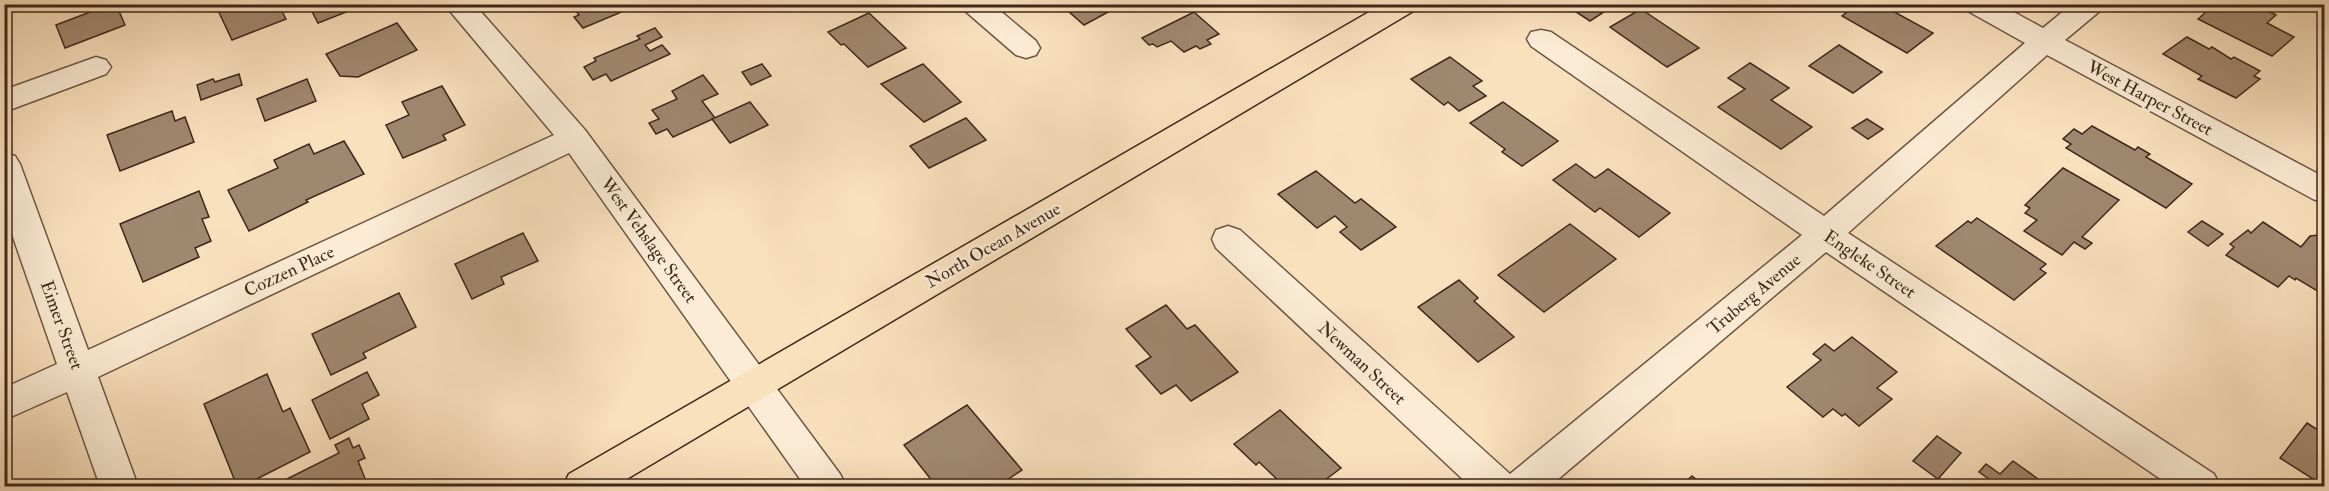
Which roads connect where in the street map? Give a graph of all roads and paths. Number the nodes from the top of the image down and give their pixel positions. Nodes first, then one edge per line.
1 (458, 4) edge
2 (974, 4) edge
3 (1405, 4) edge
4 (1976, 4) edge
5 (2091, 4) edge
6 (1541, 39) dead end
7 (2045, 41) junction
8 (1026, 48) dead end
9 (96, 67) dead end
10 (4, 102) edge
11 (574, 138) junction
12 (4, 164) edge
13 (2325, 191) edge
14 (1825, 234) junction
15 (1228, 239) dead end
16 (78, 370) junction
17 (754, 386) junction
18 (4, 405) edge
19 (119, 486) edge
20 (582, 486) edge
21 (827, 486) edge
22 (1496, 486) edge
23 (1523, 486) edge
24 (2201, 486) edge

1 - 11 street, West Vehslage Street
2 - 8 street
3 - 17 main road, North Ocean Avenue
4 - 7 street, West Harper Street
5 - 7 street, Truberg Avenue
6 - 14 street, Engleke Street
7 - 13 street, West Harper Street
7 - 14 street, Truberg Avenue
9 - 10 street
11 - 16 street, Cozzen Place
11 - 17 street, West Vehslage Street
12 - 16 street, Eimer Street
14 - 23 street, Truberg Avenue
14 - 24 street, Engleke Street
15 - 22 street, Newman Street
16 - 18 street, Cozzen Place
16 - 19 street, Eimer Street
17 - 20 main road, North Ocean Avenue
17 - 21 street, West Vehslage Street

